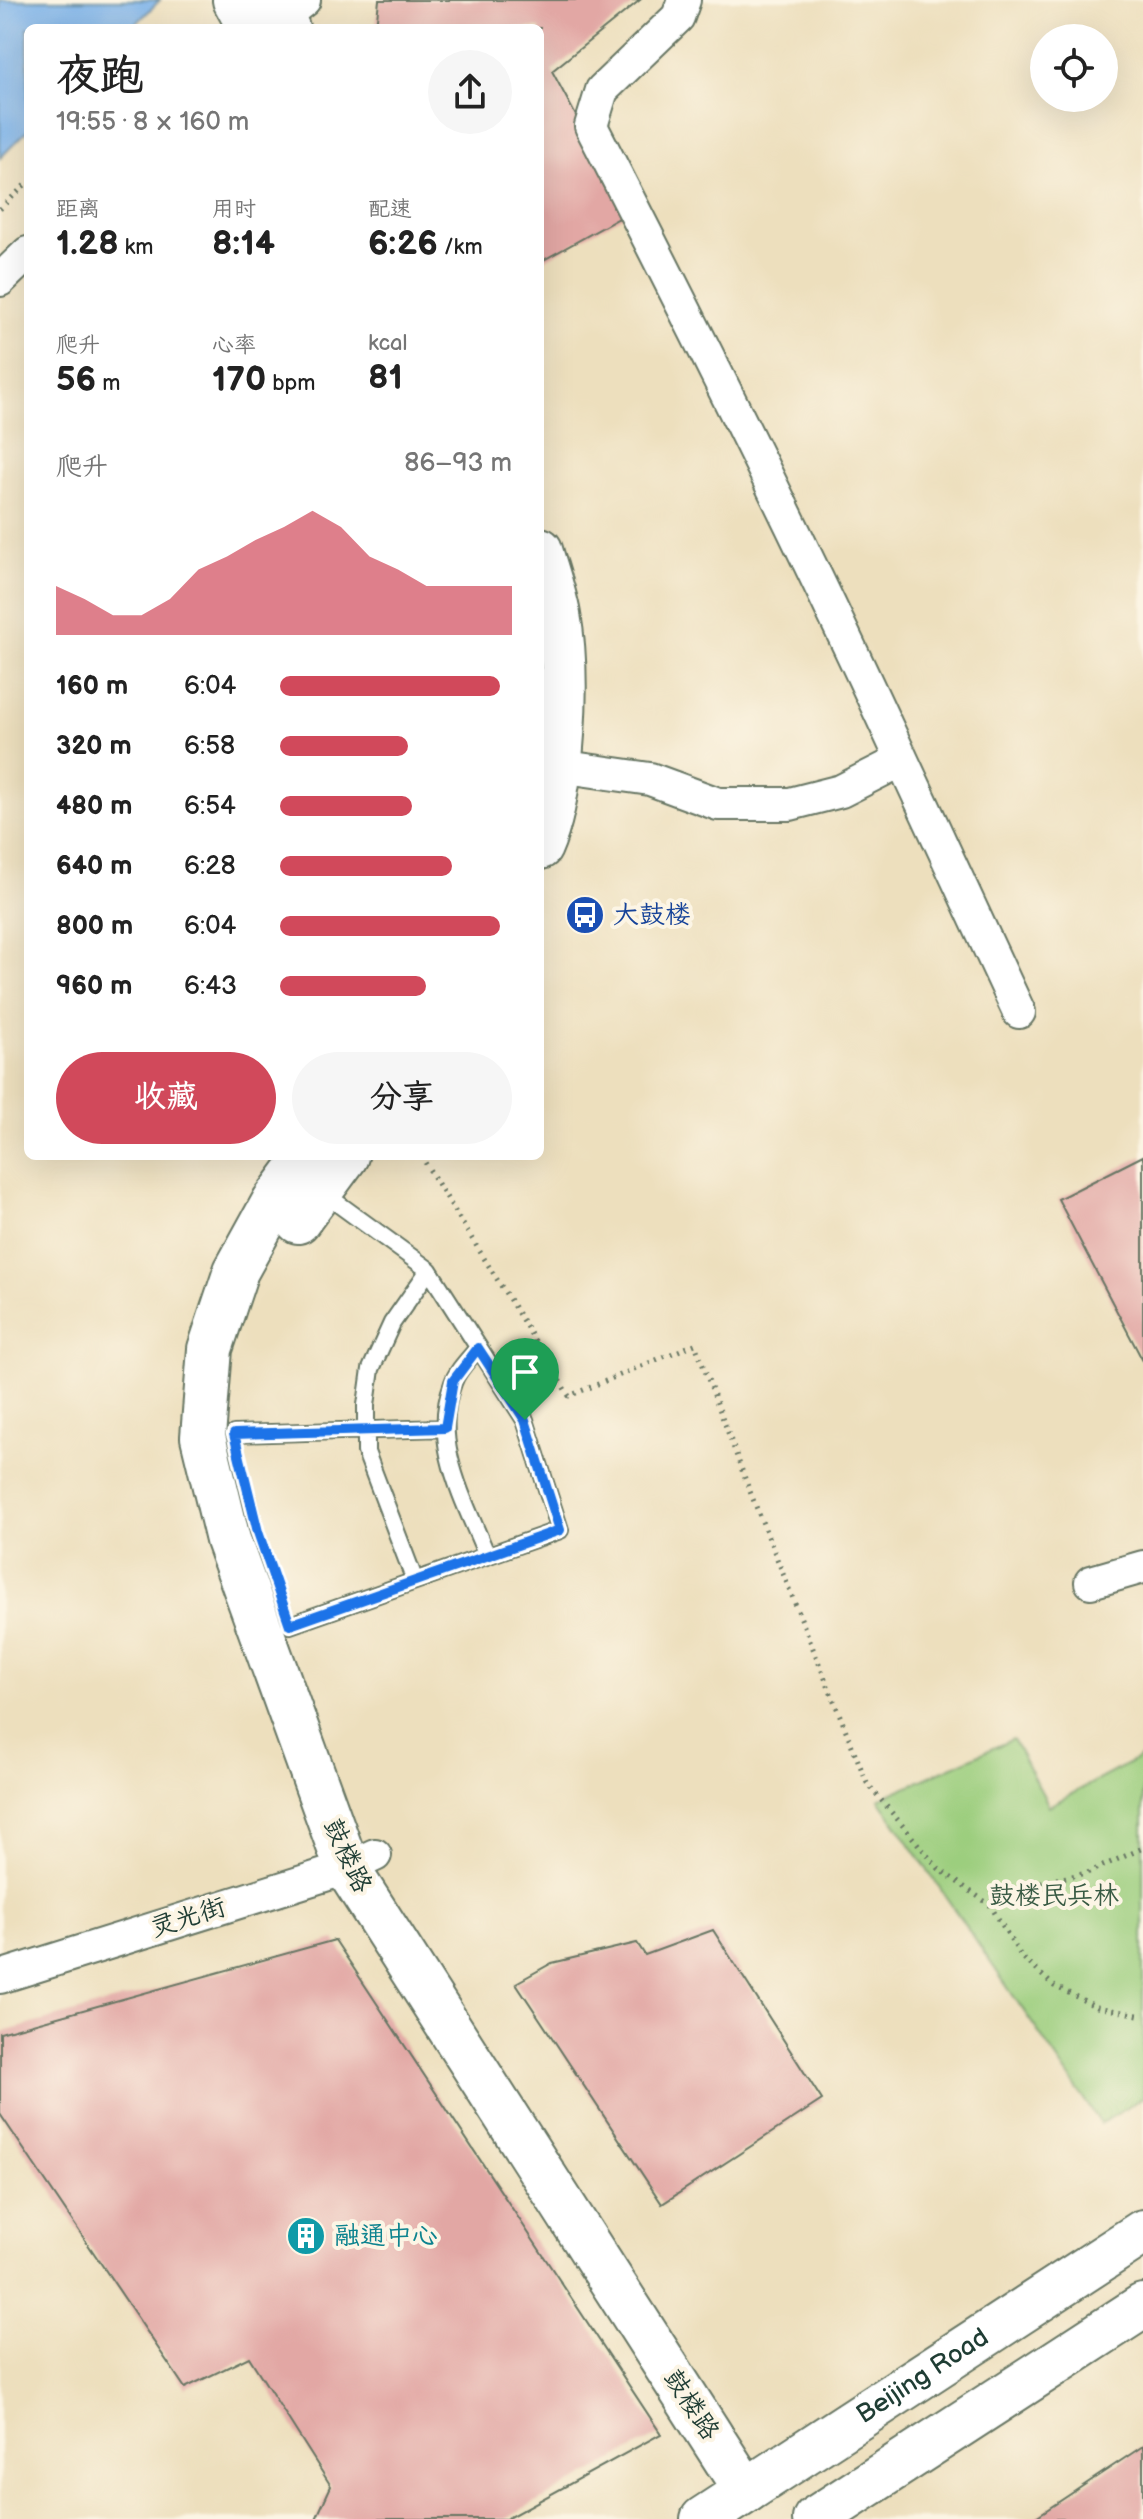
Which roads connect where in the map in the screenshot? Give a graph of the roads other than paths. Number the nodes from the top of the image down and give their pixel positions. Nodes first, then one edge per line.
1 (235, 0) edge
2 (684, 0) edge
3 (277, 17) edge
4 (24, 257) edge
5 (0, 280) edge
6 (544, 564) edge
7 (902, 760) junction
8 (559, 766) junction
9 (544, 830) edge
10 (1019, 1012) dead end
11 (339, 1160) edge
12 (314, 1174) edge
13 (429, 1270) junction
14 (478, 1348) junction
15 (445, 1428) junction
16 (366, 1431) junction
17 (234, 1434) junction
18 (487, 1556) junction
19 (1143, 1567) edge
20 (415, 1581) junction
21 (1091, 1582) dead end
22 (290, 1625) junction
23 (361, 1862) junction
24 (0, 1977) edge
25 (1143, 2232) edge
26 (1143, 2306) edge
27 (759, 2483) junction
28 (703, 2519) edge
29 (815, 2519) edge

1 - 3 main road
2 - 7 street
4 - 5 street
6 - 8 main road
7 - 8 street
7 - 10 street
8 - 9 main road
11 - 12 main road, 鼓楼路
12 - 13 lane
12 - 17 main road, 鼓楼路
12 - 23 main road, 鼓楼路
13 - 14 lane
13 - 16 lane
14 - 15 lane
14 - 18 lane
15 - 16 lane
15 - 18 lane
16 - 17 lane
16 - 20 lane
17 - 22 main road, 鼓楼路
18 - 20 lane
19 - 21 street
20 - 22 lane
22 - 23 main road, 鼓楼路
23 - 24 street, 灵光街
23 - 27 main road, 鼓楼路
25 - 27 main road, Beijing Road
26 - 29 main road
27 - 28 main road, Beijing Road

